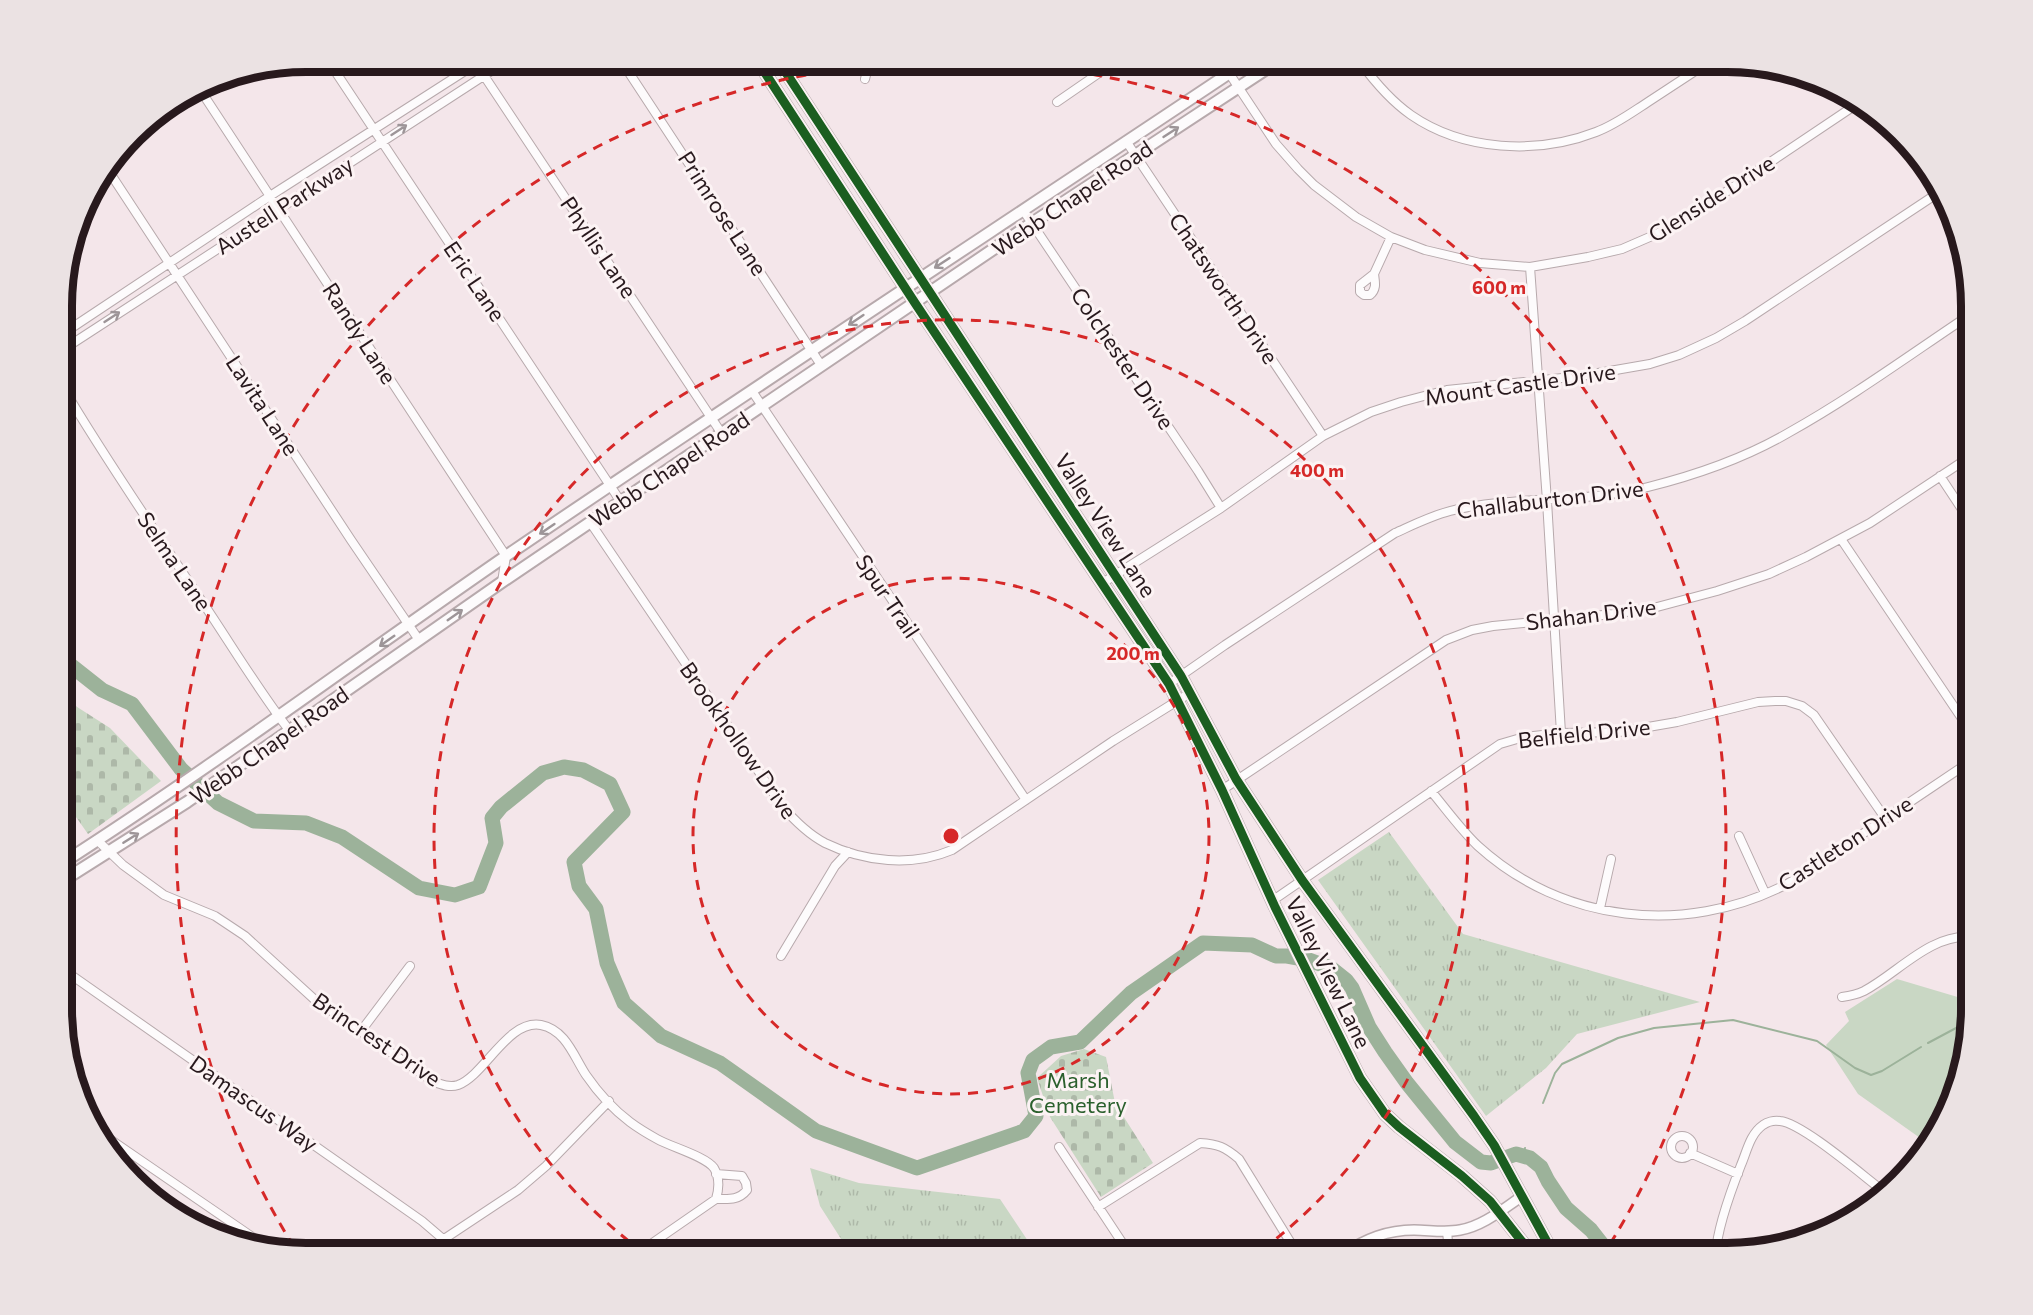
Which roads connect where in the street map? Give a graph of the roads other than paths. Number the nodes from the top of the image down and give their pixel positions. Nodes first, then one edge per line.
1 (336, 72) edge
2 (462, 72) edge
3 (482, 72) edge
4 (489, 72) edge
5 (629, 72) edge
6 (765, 72) edge
7 (786, 72) edge
8 (867, 72) edge
9 (1100, 72) edge
10 (1220, 72) edge
11 (1230, 72) edge
12 (1262, 72) edge
13 (1369, 72) edge
14 (1694, 72) edge
15 (484, 75) junction
16 (865, 79) dead end
17 (1240, 87) junction
18 (204, 96) edge
19 (1057, 102) dead end
20 (1852, 108) edge
21 (374, 130) junction
22 (381, 141) junction
23 (1126, 141) junction
24 (840, 155) junction
25 (1136, 155) junction
26 (826, 165) junction
27 (112, 175) edge
28 (270, 196) junction
29 (1933, 196) edge
30 (279, 208) junction
31 (1023, 210) junction
32 (1032, 223) junction
33 (1391, 237) junction
34 (170, 262) junction
35 (1530, 267) junction
36 (1374, 274) dead end
37 (177, 275) junction
38 (920, 278) junction
39 (905, 288) junction
40 (930, 293) junction
41 (915, 303) junction
42 (1961, 321) edge
43 (72, 325) edge
44 (72, 337) edge
45 (75, 341) junction
46 (72, 343) edge
47 (812, 349) junction
48 (821, 365) junction
49 (1539, 381) junction
50 (752, 391) junction
51 (72, 403) edge
52 (762, 406) junction
53 (712, 416) junction
54 (722, 434) junction
55 (1323, 436) junction
56 (1961, 462) edge
57 (1940, 476) junction
58 (611, 486) junction
59 (1547, 501) junction
60 (621, 502) junction
61 (1221, 508) junction
62 (1961, 508) edge
63 (590, 522) junction
64 (1841, 539) junction
65 (506, 556) junction
66 (1116, 574) junction
67 (502, 582) junction
68 (1101, 584) junction
69 (1554, 619) junction
70 (408, 626) junction
71 (419, 640) junction
72 (1182, 676) junction
73 (1169, 684) junction
74 (1190, 693) junction
75 (1177, 702) junction
76 (279, 717) junction
77 (1961, 717) edge
78 (289, 730) junction
79 (1561, 733) junction
80 (1961, 768) edge
81 (1236, 779) junction
82 (1222, 790) junction
83 (1431, 791) junction
84 (1026, 800) junction
85 (1885, 818) junction
86 (1739, 836) dead end
87 (97, 840) junction
88 (109, 852) junction
89 (848, 852) junction
90 (72, 857) edge
91 (1611, 859) dead end
92 (72, 875) edge
93 (1302, 880) junction
94 (1765, 893) junction
95 (1272, 901) junction
96 (1600, 908) junction
97 (1961, 939) edge
98 (782, 956) dead end
99 (410, 966) dead end
100 (72, 976) edge
101 (1842, 998) dead end
102 (361, 1031) junction
103 (609, 1101) junction
104 (112, 1141) edge
105 (1059, 1147) dead end
106 (1690, 1153) dead end
107 (716, 1174) junction
108 (1737, 1174) junction
109 (1878, 1187) edge
110 (1521, 1197) junction
111 (716, 1199) junction
112 (1098, 1207) junction
113 (1499, 1212) junction
114 (1447, 1231) junction
115 (251, 1236) edge
116 (443, 1239) junction
117 (437, 1243) edge
118 (652, 1243) edge
119 (1122, 1243) edge
120 (1291, 1243) edge
121 (1362, 1243) edge
122 (1448, 1243) edge
123 (1523, 1243) edge
124 (1547, 1243) edge
125 (1718, 1243) edge

1 - 21 street, Eric Lane
2 - 21 street, Austell Parkway
3 - 15 street, Phyllis Lane
4 - 15 street, Austell Parkway
5 - 47 street, Primrose Lane
6 - 26 main road, Valley View Lane
7 - 24 main road, Valley View Lane
8 - 16 street
9 - 19 street
10 - 23 main road, Webb Chapel Road
11 - 17 street, Glenside Drive
12 - 17 main road, Webb Chapel Road
13 - 14 street
22 -> 15 street, Austell Parkway
15 - 53 street, Phyllis Lane
25 -> 17 main road, Webb Chapel Road
17 - 33 street, Glenside Drive
18 - 28 street, Randy Lane
20 - 35 street, Glenside Drive
21 - 22 street, Eric Lane
21 - 28 street, Austell Parkway
22 - 30 street, Austell Parkway
22 - 58 street, Eric Lane
23 - 25 street, Chatsworth Drive
23 - 31 main road, Webb Chapel Road
24 - 26 main road
24 - 38 main road, Valley View Lane
25 - 32 main road, Webb Chapel Road
25 - 55 street, Chatsworth Drive
26 - 39 main road, Valley View Lane
27 - 34 street, Lavita Lane
28 - 30 street, Randy Lane
28 - 34 street, Austell Parkway
29 - 49 street, Mount Castle Drive
30 - 37 street, Austell Parkway
30 - 65 street, Randy Lane
31 - 32 street, Colchester Drive
31 -> 38 main road, Webb Chapel Road
32 - 40 main road, Webb Chapel Road
32 - 61 street, Colchester Drive
33 - 35 street, Glenside Drive
33 - 36 street
34 - 37 street, Lavita Lane
34 - 43 street, Austell Parkway
35 - 49 street
45 -> 37 street, Austell Parkway
37 - 70 street, Lavita Lane
38 - 39 main road, Webb Chapel Road
38 - 40 main road, Valley View Lane
39 - 41 main road, Valley View Lane
39 -> 47 main road, Webb Chapel Road
40 - 41 main road, Webb Chapel Road
40 - 66 main road, Valley View Lane
41 - 48 main road, Webb Chapel Road
41 - 68 main road, Valley View Lane
42 - 59 street, Challaburton Drive
44 - 45 street
45 - 46 street, Austell Parkway
47 - 48 street, Primrose Lane
47 - 50 main road, Webb Chapel Road
48 - 52 main road, Webb Chapel Road
49 - 55 street, Mount Castle Drive
49 - 59 street
50 - 52 street, Spur Trail
50 - 53 main road, Webb Chapel Road
51 - 76 street, Selma Lane
52 - 54 main road, Webb Chapel Road
52 - 84 street, Spur Trail
53 - 54 street, Phyllis Lane
53 - 58 main road, Webb Chapel Road
54 - 60 main road, Webb Chapel Road
55 - 61 street, Mount Castle Drive
56 - 57 street, Shahan Drive
57 - 62 street
57 - 64 street, Shahan Drive
58 - 60 street, Eric Lane
58 -> 65 main road, Webb Chapel Road
59 - 69 street
59 - 72 street, Challaburton Drive
60 - 63 main road, Webb Chapel Road
61 - 66 street, Mount Castle Drive
63 - 67 main road, Webb Chapel Road
63 - 89 street, Brookhollow Drive
64 - 69 street, Shahan Drive
64 - 77 street
65 - 67 street
65 - 70 main road, Webb Chapel Road
66 - 68 street, Mount Castle Drive
66 - 72 main road, Valley View Lane
71 -> 67 main road, Webb Chapel Road
68 - 73 main road, Valley View Lane
69 - 79 street
69 - 81 street, Shahan Drive
70 - 71 street, Lavita Lane
70 -> 76 main road, Webb Chapel Road
71 - 78 main road, Webb Chapel Road
72 - 73 street, Challaburton Drive
72 - 74 main road, Valley View Lane
73 - 75 main road, Valley View Lane
74 - 75 street, Brookhollow Drive
74 - 81 main road, Valley View Lane
75 - 82 main road, Valley View Lane
75 - 84 street, Brookhollow Drive
76 - 78 street, Selma Lane
76 - 87 main road, Webb Chapel Road
88 -> 78 main road, Webb Chapel Road
79 - 83 street, Belfield Drive
79 - 85 street, Belfield Drive
80 - 85 street, Castleton Drive
81 - 82 street, Shahan Drive
81 - 93 main road, Valley View Lane
82 - 95 main road, Valley View Lane
83 - 93 street, Belfield Drive
83 - 96 street, Castleton Drive
84 - 89 street, Brookhollow Drive
85 - 94 street, Castleton Drive
86 - 94 street
87 - 88 street, Brincrest Drive
87 - 90 main road, Webb Chapel Road
88 - 92 main road, Webb Chapel Road
88 - 102 street, Brincrest Drive
89 - 98 street
91 - 96 street
93 - 95 street, Belfield Drive
93 - 110 main road, Valley View Lane
94 - 96 street, Castleton Drive
95 - 113 main road, Valley View Lane
97 - 101 street
99 - 102 street
100 - 116 street, Damascus Way
102 - 103 street, Brincrest Drive
103 - 107 street, Brincrest Drive
103 - 116 street
104 - 115 street
105 - 112 street
106 - 108 street
107 - 111 street
107 - 111 street
108 - 109 street
108 - 125 street
110 - 113 street
110 - 124 main road, Valley View Lane
111 - 118 street
112 - 119 street
112 - 120 street
113 - 114 street
113 - 123 main road, Valley View Lane
114 - 121 street
114 - 122 street
116 - 117 street

